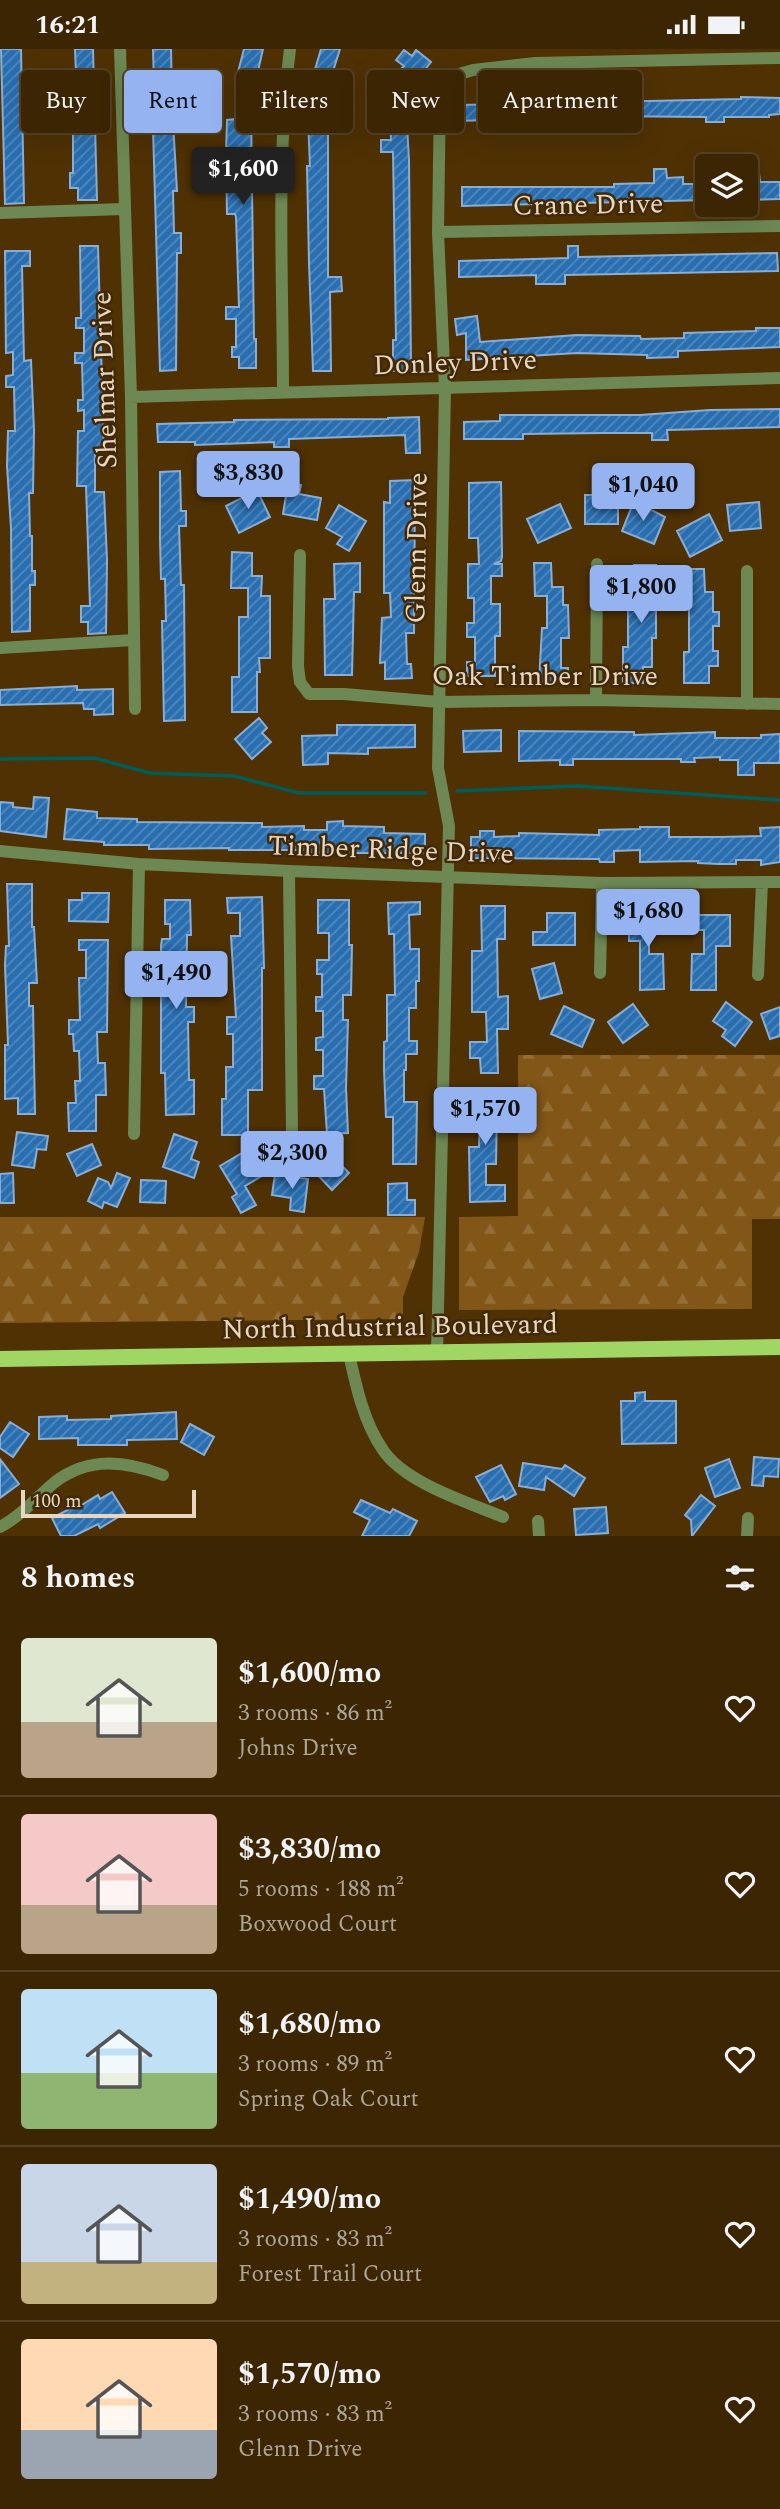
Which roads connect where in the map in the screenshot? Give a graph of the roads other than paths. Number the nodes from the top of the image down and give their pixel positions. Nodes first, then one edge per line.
1 (120, 49) edge
2 (290, 49) edge
3 (534, 49) edge
4 (780, 58) edge
5 (535, 63) junction
6 (124, 209) junction
7 (0, 213) edge
8 (780, 226) edge
9 (438, 232) junction
10 (780, 378) edge
11 (445, 388) junction
12 (283, 392) junction
13 (131, 397) junction
14 (300, 555) dead end
15 (597, 564) dead end
16 (747, 571) dead end
17 (134, 640) junction
18 (0, 648) edge
19 (596, 700) junction
20 (439, 702) junction
21 (747, 704) junction
22 (780, 704) edge
23 (135, 709) dead end
24 (0, 851) edge
25 (139, 864) junction
26 (289, 871) junction
27 (447, 876) junction
28 (762, 882) junction
29 (780, 882) edge
30 (603, 883) junction
31 (600, 973) dead end
32 (758, 975) dead end
33 (292, 1131) dead end
34 (134, 1134) dead end
35 (780, 1347) edge
36 (437, 1353) junction
37 (349, 1354) junction
38 (0, 1359) edge
39 (163, 1475) dead end
40 (503, 1517) dead end
41 (748, 1518) dead end
42 (538, 1521) dead end
43 (0, 1527) edge
44 (540, 1536) edge
45 (747, 1536) edge

1 - 6 street, Shelmar Drive
2 - 12 street
3 - 5 street
4 - 5 street, Glenn Drive
5 - 9 street, Glenn Drive
6 - 7 street
6 - 13 street, Shelmar Drive
8 - 9 street, Crane Drive
9 - 11 street, Glenn Drive
10 - 11 street, Donley Drive
11 - 12 street, Donley Drive
11 - 20 street, Glenn Drive
12 - 13 street, Donley Drive
13 - 17 street, Shelmar Drive
14 - 20 street, Oak Timber Drive
15 - 19 street
16 - 21 street
17 - 18 street
17 - 23 street, Shelmar Drive
19 - 20 street, Oak Timber Drive
19 - 21 street, Oak Timber Drive
20 - 27 street, Glenn Drive
21 - 22 street, Oak Timber Drive
24 - 25 street, Timber Ridge Drive
25 - 26 street, Timber Ridge Drive
25 - 34 street
26 - 27 street, Timber Ridge Drive
26 - 33 street
27 - 30 street, Timber Ridge Drive
27 - 36 street, Glenn Drive
28 - 29 street, Timber Ridge Drive
28 - 30 street, Timber Ridge Drive
28 - 32 street
30 - 31 street
35 - 36 main road, North Industrial Boulevard
36 - 37 main road, North Industrial Boulevard
37 - 38 main road, North Industrial Boulevard
37 - 40 street
39 - 43 street
41 - 45 street
42 - 44 street

